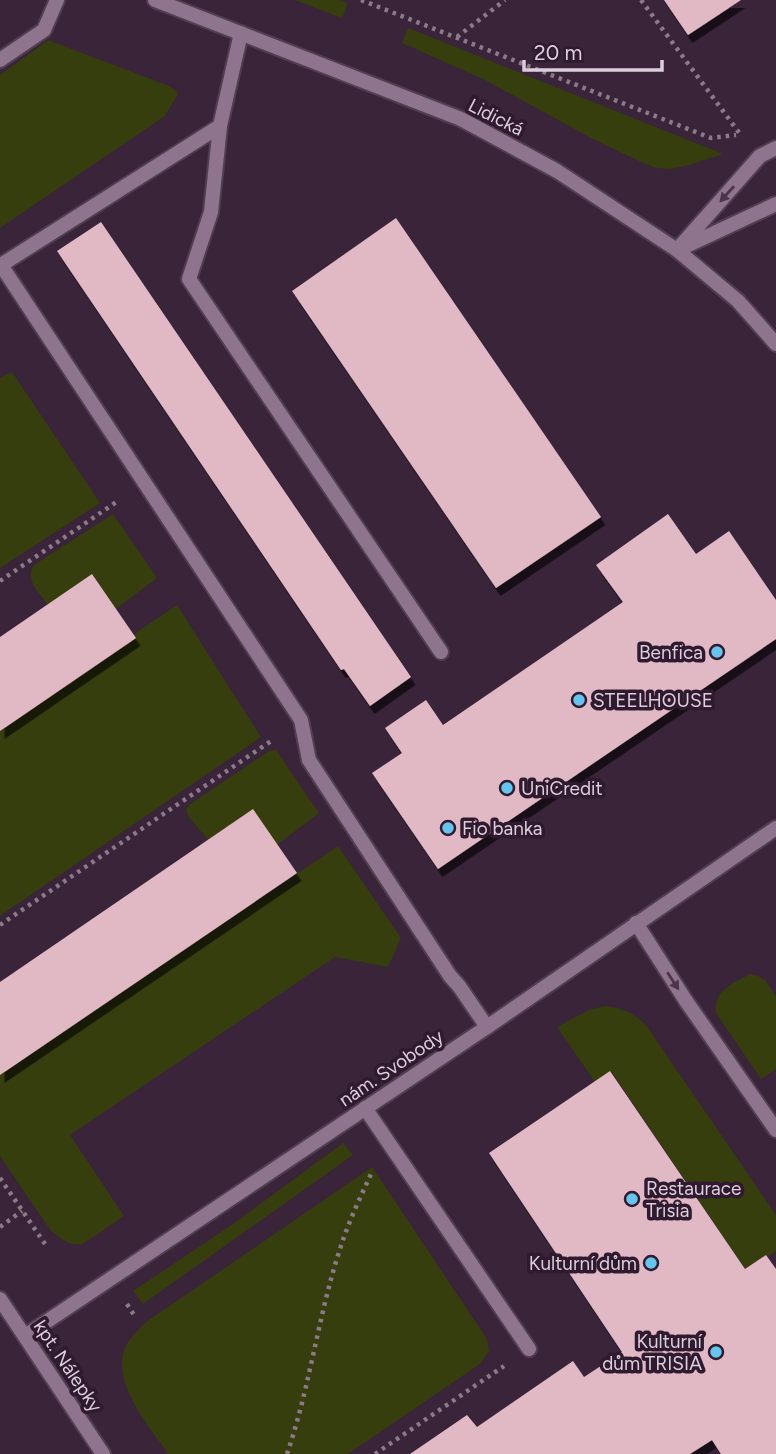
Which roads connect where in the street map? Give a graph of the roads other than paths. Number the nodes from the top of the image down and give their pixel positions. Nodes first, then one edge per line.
1 (57, 0) edge
2 (155, 0) edge
3 (241, 33) junction
4 (0, 60) edge
5 (220, 126) junction
6 (776, 148) edge
7 (776, 204) edge
8 (677, 250) junction
9 (776, 344) edge
10 (440, 652) dead end
11 (776, 828) edge
12 (636, 923) junction
13 (487, 1027) junction
14 (365, 1108) junction
15 (776, 1130) edge
16 (0, 1299) edge
17 (25, 1336) junction
18 (529, 1349) road end
19 (103, 1454) edge

1 - 4 street
2 - 3 street, Lidická
3 - 5 street
3 - 8 street, Lidická
5 - 10 street
5 - 13 street
6 -> 8 street
7 - 8 street
8 - 9 street, Lidická
11 - 12 street, nám. Svobody
12 - 13 street, nám. Svobody
12 -> 15 street
13 - 14 street, nám. Svobody
14 - 17 street, nám. Svobody
14 - 18 street
16 - 17 street, kpt. Nálepky
17 - 19 street, kpt. Nálepky

